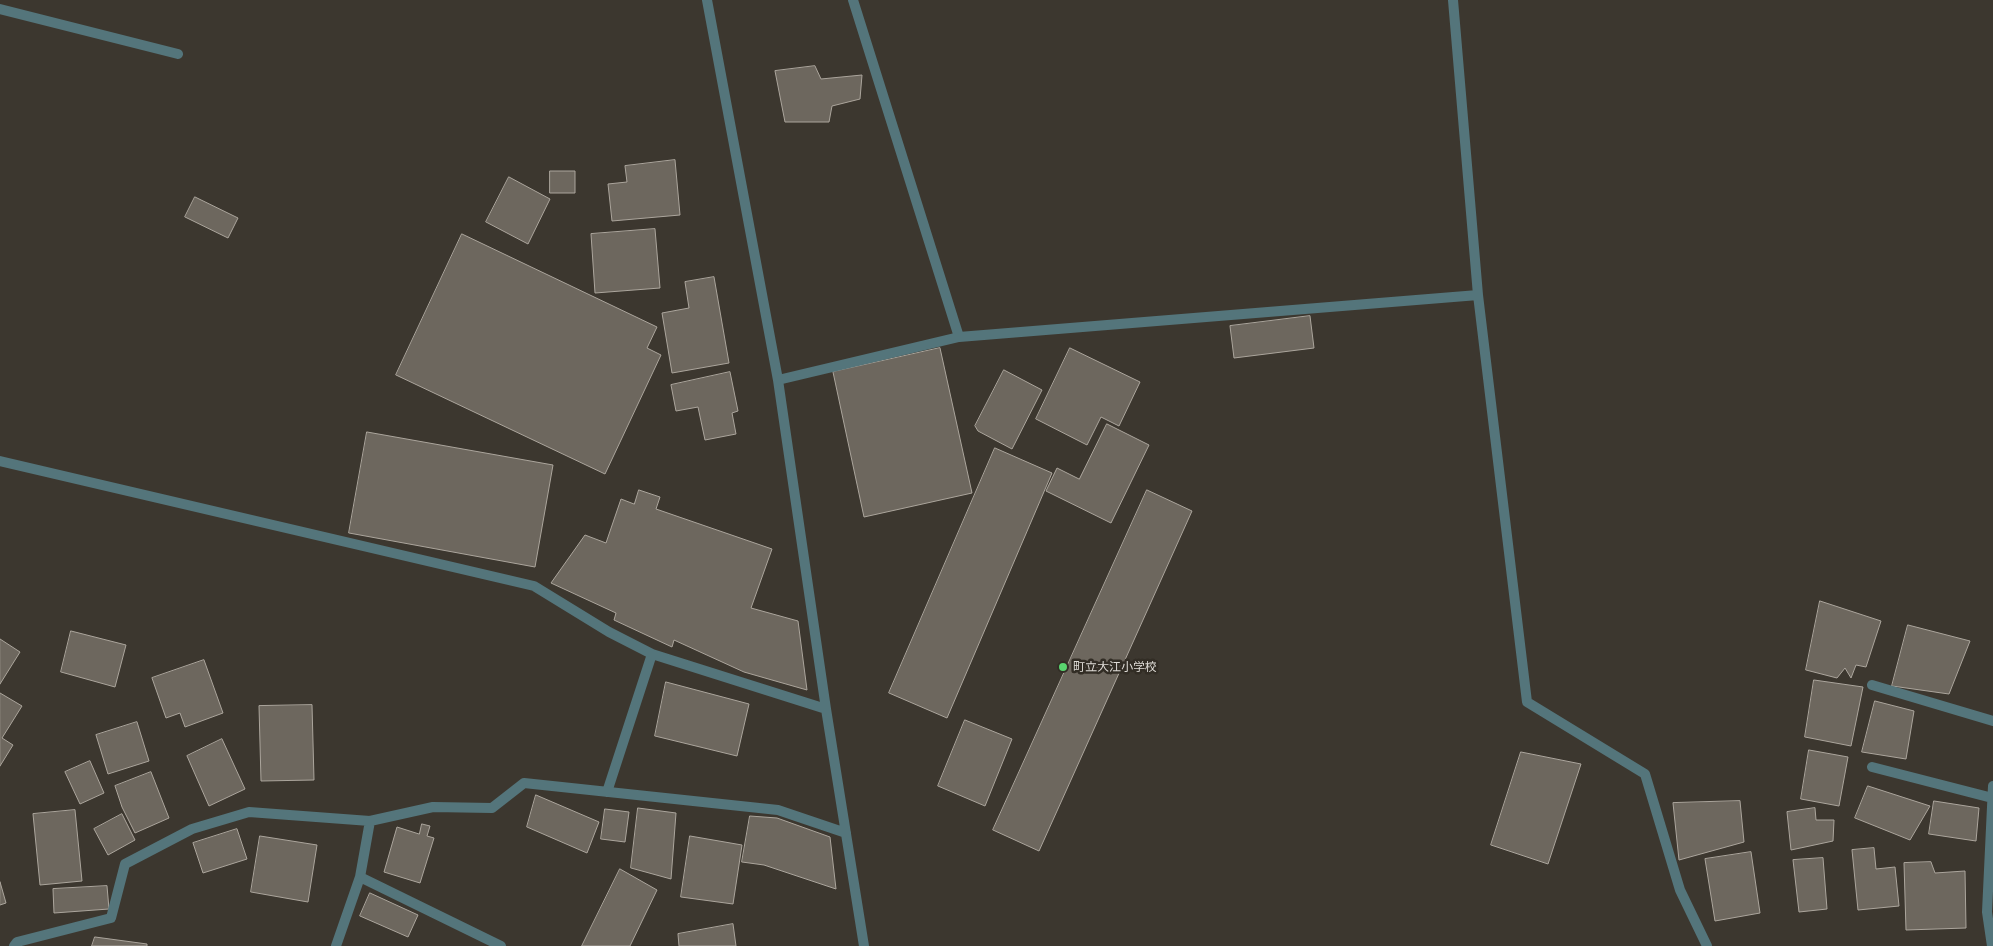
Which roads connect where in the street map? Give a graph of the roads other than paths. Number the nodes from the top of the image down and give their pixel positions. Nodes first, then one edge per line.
1 (707, 0) edge
2 (854, 0) edge
3 (1453, 0) edge
4 (0, 9) edge
5 (178, 54) dead end
6 (1478, 295) junction
7 (958, 337) junction
8 (778, 380) junction
9 (0, 461) edge
10 (652, 654) junction
11 (1872, 685) dead end
12 (826, 709) junction
13 (1993, 721) edge
14 (1872, 766) dead end
15 (1993, 786) edge
16 (607, 792) junction
17 (1992, 798) edge
18 (370, 821) junction
19 (846, 833) junction
20 (360, 877) junction
21 (14, 946) edge
22 (336, 946) edge
23 (501, 946) edge
24 (864, 946) edge
25 (1707, 946) edge
26 (1992, 946) edge

1 - 8 street
2 - 7 street
3 - 6 street
4 - 5 street
6 - 7 street
6 - 25 street
7 - 8 street
8 - 12 street
9 - 10 street
10 - 12 street
10 - 16 street
11 - 13 street
12 - 19 street
14 - 17 street
15 - 17 street
16 - 18 street
16 - 19 street
17 - 26 street
18 - 20 street
18 - 21 street
19 - 24 street
20 - 22 street
20 - 23 street

